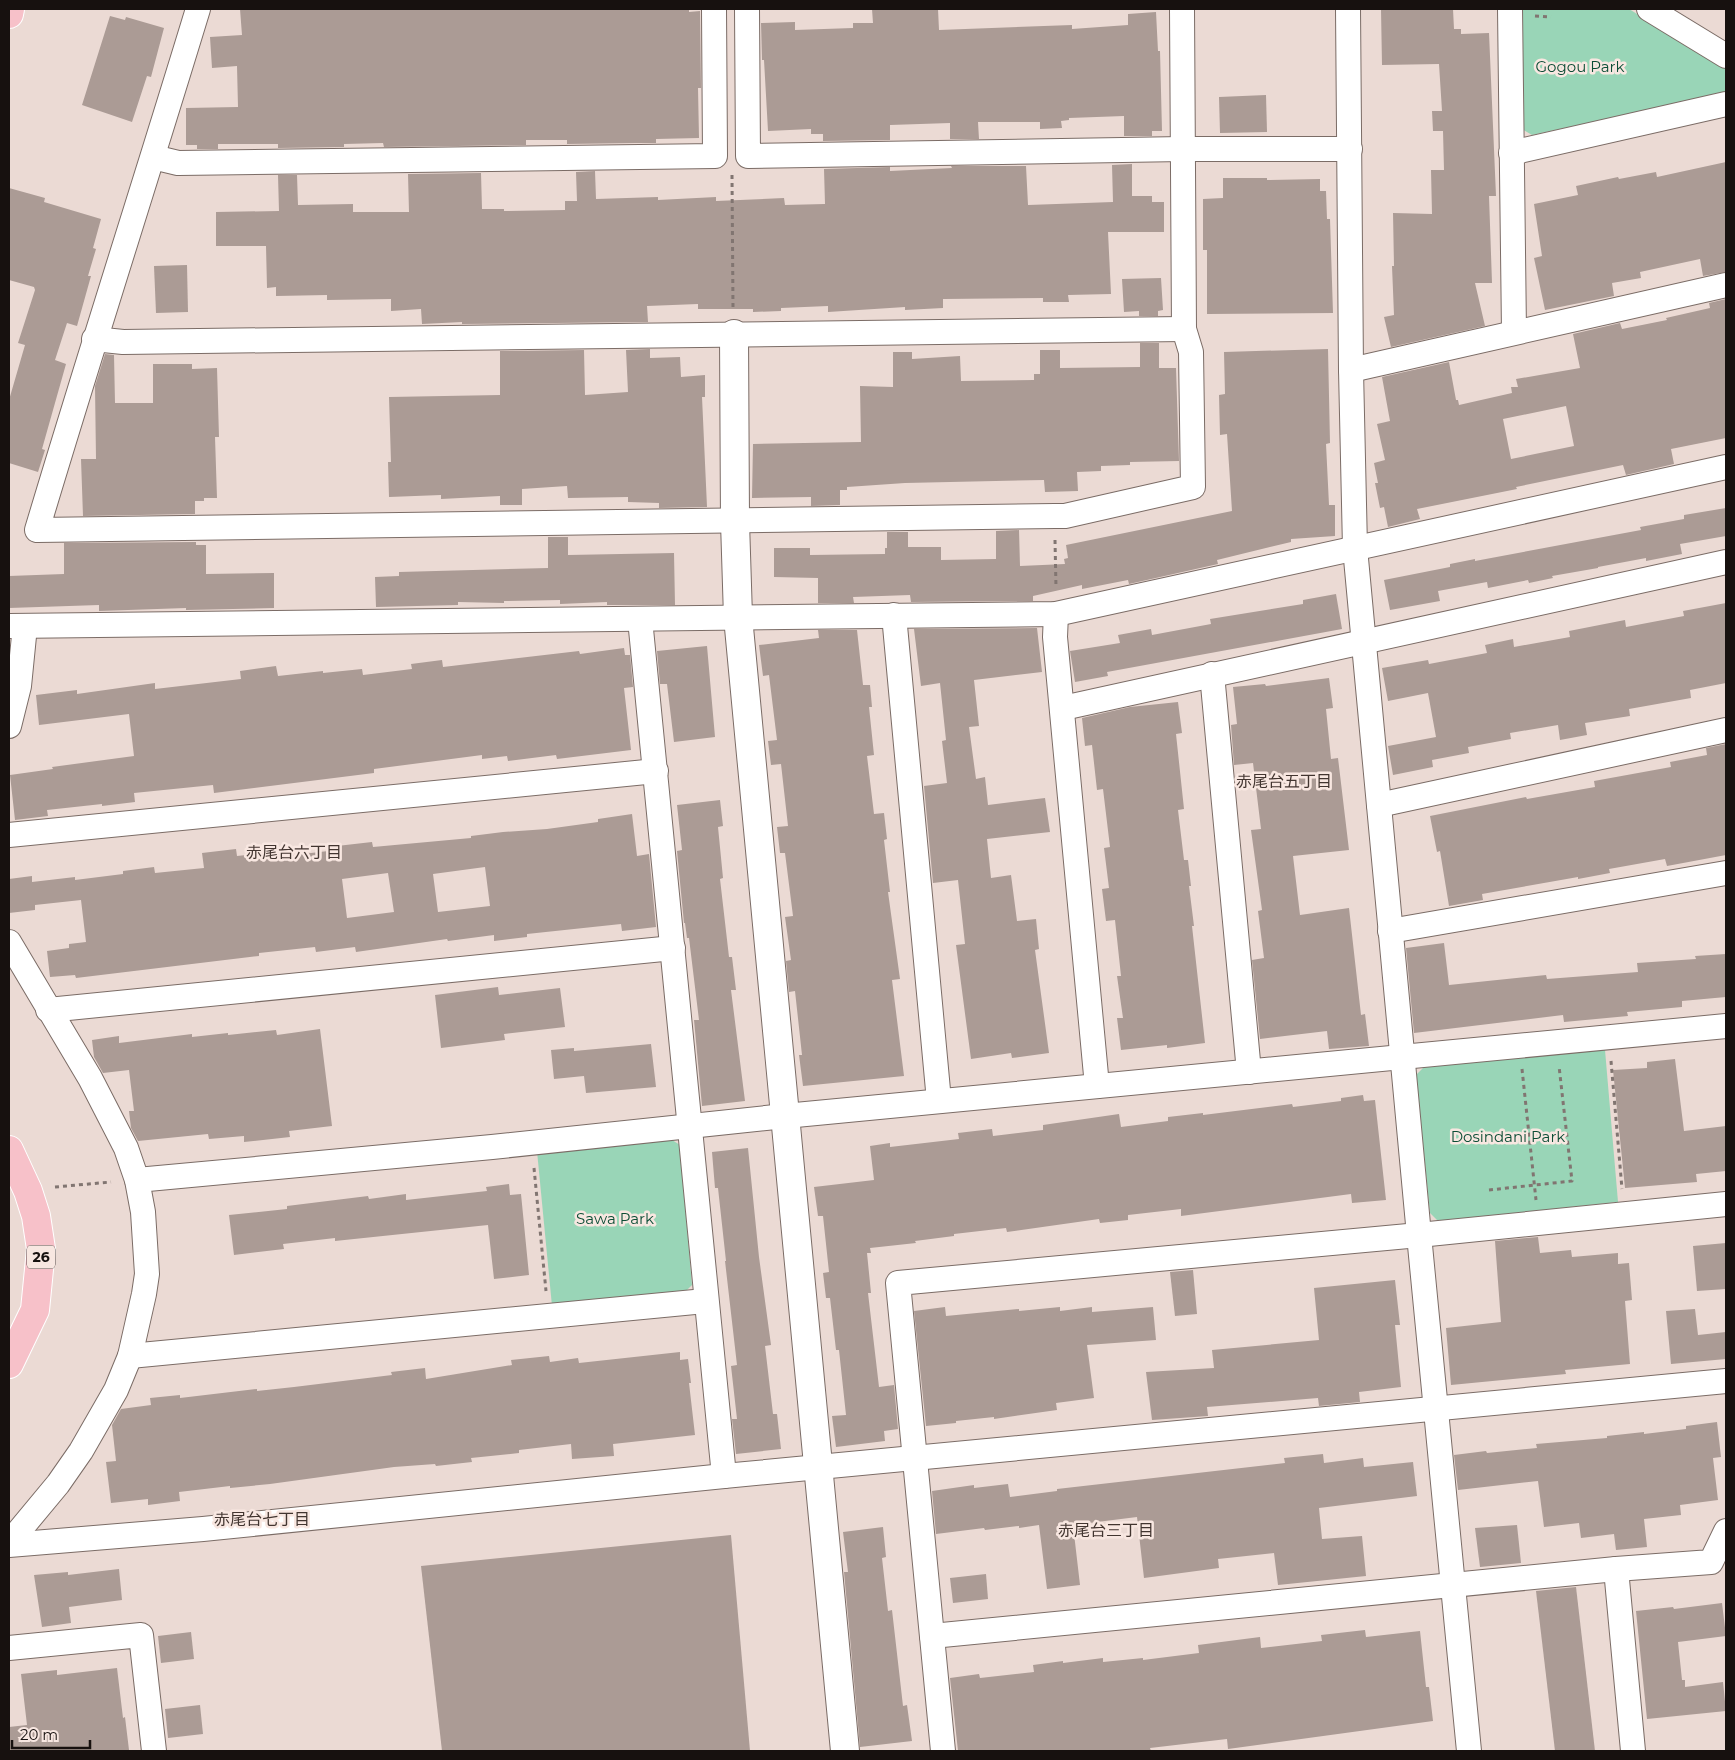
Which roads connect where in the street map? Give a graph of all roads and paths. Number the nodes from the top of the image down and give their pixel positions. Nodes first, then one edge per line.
1 (10, 9) edge
2 (198, 9) edge
3 (714, 9) edge
4 (747, 9) edge
5 (1182, 9) edge
6 (1348, 9) edge
7 (1510, 9) edge
8 (1649, 9) edge
9 (9, 14) edge
10 (1726, 56) edge
11 (1726, 104) edge
12 (1183, 149) junction
13 (1350, 149) junction
14 (1511, 153) junction
15 (153, 157) junction
16 (732, 174) dead end
17 (1726, 285) edge
18 (1184, 329) junction
19 (1514, 332) junction
20 (734, 334) junction
21 (94, 339) junction
22 (1351, 370) junction
23 (1726, 466) edge
24 (1055, 516) junction
25 (735, 522) junction
26 (1355, 548) junction
27 (1726, 562) edge
28 (1056, 614) junction
29 (894, 615) junction
30 (738, 616) junction
31 (640, 619) junction
32 (17, 626) edge
33 (1363, 641) junction
34 (1212, 674) junction
35 (1063, 708) junction
36 (9, 726) edge
37 (1726, 730) edge
38 (656, 772) junction
39 (1379, 805) junction
40 (9, 835) edge
41 (1726, 872) edge
42 (1390, 931) junction
43 (9, 942) edge
44 (673, 948) junction
45 (48, 1010) junction
46 (1726, 1026) edge
47 (1609, 1037) junction
48 (1403, 1056) junction
49 (1521, 1058) junction
50 (1550, 1066) dead end
51 (1531, 1068) dead end
52 (1249, 1072) junction
53 (1097, 1086) junction
54 (939, 1101) junction
55 (786, 1116) junction
56 (690, 1126) junction
57 (532, 1143) junction
58 (9, 1150) edge
59 (137, 1180) junction
60 (1535, 1185) junction
61 (47, 1188) dead end
62 (1489, 1190) dead end
63 (1726, 1204) edge
64 (1624, 1214) junction
65 (1539, 1223) junction
66 (1419, 1235) junction
67 (706, 1301) junction
68 (548, 1317) junction
69 (130, 1356) junction
70 (9, 1364) edge
71 (1726, 1381) edge
72 (1436, 1409) junction
73 (916, 1458) junction
74 (818, 1468) junction
75 (724, 1476) junction
76 (1726, 1531) edge
77 (9, 1544) edge
78 (1616, 1569) junction
79 (1452, 1586) junction
80 (932, 1636) junction
81 (9, 1648) edge
82 (154, 1751) edge
83 (845, 1751) edge
84 (943, 1751) edge
85 (1469, 1751) edge
86 (1633, 1751) edge

1 - 9 main road
2 - 15 street
3 - 15 street
4 - 12 street
5 - 12 street
6 - 13 street
7 - 14 street
8 - 10 street
11 - 14 street
12 - 13 street
12 - 18 street
13 - 22 street
14 - 19 street
15 - 21 street
16 - 20 path
17 - 19 street
18 - 20 street
18 - 24 street
19 - 22 street
20 - 21 street
20 - 25 street
21 - 25 street
22 - 26 street
23 - 26 street
24 - 25 street
24 - 28 path
25 - 30 street
26 - 28 street
26 - 33 street
27 - 33 street
28 - 29 street
28 - 35 street
29 - 30 street
29 - 54 street
30 - 31 street
30 - 55 street
31 - 32 street
31 - 38 street
32 - 36 street
33 - 34 street
33 - 39 street
34 - 35 street
34 - 52 street
35 - 53 street
37 - 39 street
38 - 40 street
38 - 44 street
39 - 42 street
41 - 42 street
42 - 48 street
43 - 45 street
44 - 45 street
44 - 56 street
45 - 59 street
46 - 47 street
47 - 49 street
47 - 64 path
48 - 49 street
48 - 52 street
48 - 66 street
49 - 51 path
49 - 60 path
50 - 60 path
52 - 53 street
53 - 54 street
54 - 55 street
55 - 56 street
55 - 74 street
56 - 57 street
56 - 67 street
57 - 59 street
57 - 68 path
58 - 70 main road, 26
59 - 61 path
59 - 69 street
60 - 62 path
60 - 65 path
63 - 64 street
64 - 65 street
65 - 66 street
66 - 72 street
66 - 73 street
67 - 68 street
67 - 75 street
68 - 69 street
69 - 77 street
71 - 72 street
72 - 73 street
72 - 79 street
73 - 74 street
73 - 80 street
74 - 75 street
74 - 83 street
75 - 77 street
76 - 78 street
78 - 79 street
78 - 86 street
79 - 80 street
79 - 85 street
80 - 84 street
81 - 82 street

